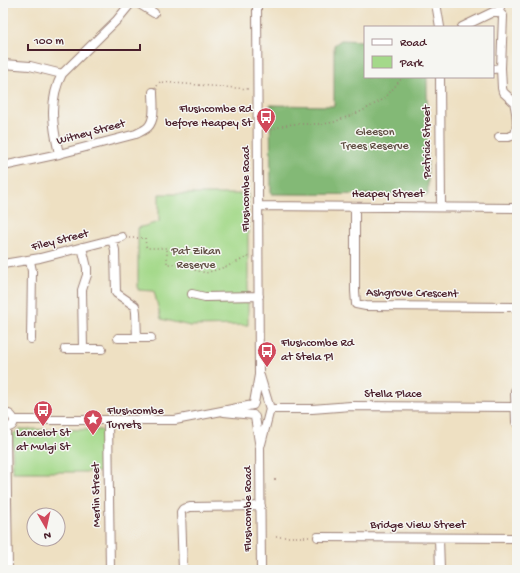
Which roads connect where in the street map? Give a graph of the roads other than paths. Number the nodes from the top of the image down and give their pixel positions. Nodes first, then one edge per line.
1 (131, 3) edge
2 (138, 3) edge
3 (258, 3) edge
4 (436, 3) edge
5 (501, 3) edge
6 (154, 12) dead end
7 (499, 12) junction
8 (440, 26) edge
9 (464, 26) edge
10 (3, 64) edge
11 (497, 68) edge
12 (62, 74) junction
13 (440, 78) edge
14 (153, 92) road end
15 (499, 138) dead end
16 (60, 154) junction
17 (3, 165) edge
18 (259, 206) junction
19 (355, 207) junction
20 (440, 207) junction
21 (517, 208) edge
22 (122, 237) road end
23 (112, 239) junction
24 (82, 248) junction
25 (30, 261) junction
26 (3, 264) edge
27 (192, 294) dead end
28 (260, 296) junction
29 (517, 307) edge
30 (31, 338) dead end
31 (118, 338) dead end
32 (137, 338) junction
33 (151, 338) dead end
34 (65, 349) dead end
35 (83, 349) junction
36 (102, 349) dead end
37 (259, 375) junction
38 (515, 391) dead end
39 (254, 404) junction
40 (515, 407) junction
41 (269, 409) junction
42 (217, 412) junction
43 (3, 415) edge
44 (254, 416) junction
45 (14, 420) junction
46 (108, 420) junction
47 (516, 422) dead end
48 (5, 427) edge
49 (260, 448) junction
50 (261, 506) junction
51 (318, 537) road end
52 (440, 538) junction
53 (517, 538) edge
54 (8, 570) edge
55 (110, 570) edge
56 (183, 570) edge
57 (261, 570) edge
58 (440, 570) edge

1 - 12 street
2 - 6 street
3 - 18 street, Flushcombe Road
4 - 8 street
5 - 7 street
7 - 9 street
7 - 11 street
10 - 12 street
11 - 15 street
12 - 16 street
13 - 20 street, Patricia Street
14 - 16 street, Witney Street
16 - 17 street, Witney Street
18 - 19 street, Heapey Street
18 - 28 street, Flushcombe Road
19 - 20 street, Heapey Street
19 - 29 street, Ashgrove Crescent
20 - 21 street, Heapey Street
22 - 23 street, Filey Street
23 - 24 street, Filey Street
23 - 32 street
24 - 25 street, Filey Street
24 - 35 street
25 - 26 street, Filey Street
25 - 30 street
27 - 28 street
28 - 37 street, Flushcombe Road
31 - 32 street
32 - 33 street
34 - 35 street
35 - 36 street
37 - 39 street, Flushcombe Road
37 - 41 street, Flushcombe Road
38 - 40 street
39 - 41 street
39 - 42 street
39 - 44 street
40 - 41 street, Stella Place
40 - 47 street
41 - 44 street
41 - 49 street, Flushcombe Road
42 - 44 street
42 - 46 street
43 - 45 street
44 - 49 street, Flushcombe Road
45 - 46 street
45 - 48 street
46 - 55 street, Merlin Street
48 - 54 street
49 - 50 street, Flushcombe Road
50 - 56 street
50 - 57 street, Flushcombe Road
51 - 52 street, Bridge View Street
52 - 53 street, Bridge View Street
52 - 58 street

